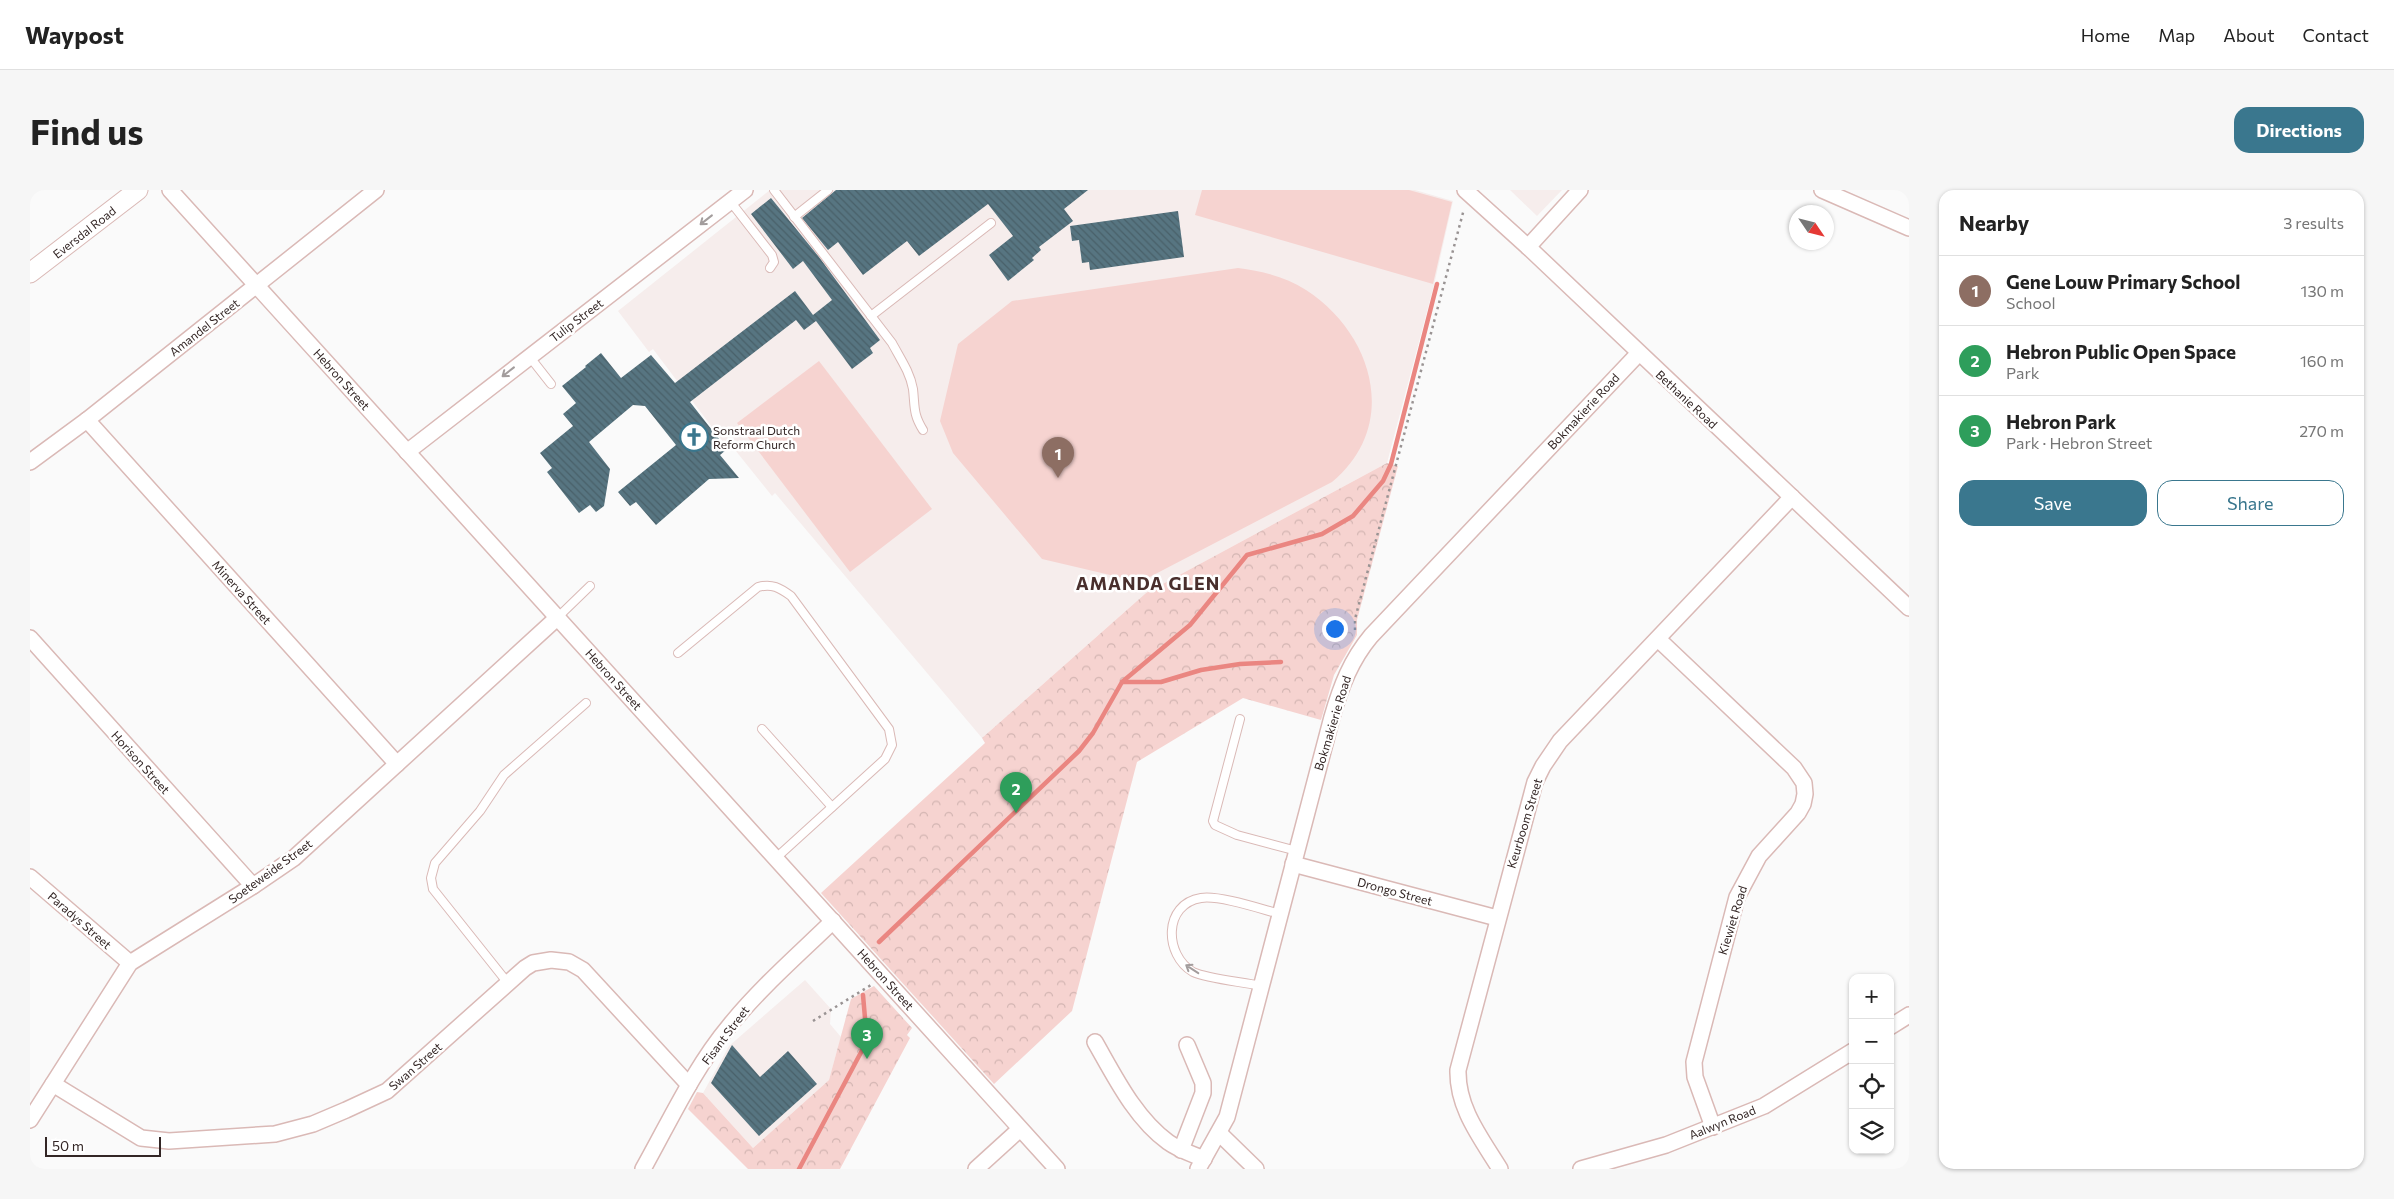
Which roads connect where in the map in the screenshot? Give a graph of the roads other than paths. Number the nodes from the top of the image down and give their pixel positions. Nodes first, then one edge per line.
1 (138, 190) edge
2 (170, 190) edge
3 (376, 190) edge
4 (745, 190) edge
5 (774, 190) edge
6 (828, 190) edge
7 (1580, 190) edge
8 (1822, 190) edge
9 (1471, 192) edge
10 (730, 201) junction
11 (794, 217) junction
12 (991, 223) dead end
13 (1909, 228) edge
14 (1528, 247) junction
15 (770, 268) dead end
16 (30, 273) edge
17 (256, 285) junction
18 (871, 316) junction
19 (1639, 353) junction
20 (529, 356) junction
21 (551, 384) dead end
22 (87, 420) junction
23 (923, 430) dead end
24 (408, 452) junction
25 (30, 462) edge
26 (1792, 497) junction
27 (590, 586) dead end
28 (1909, 608) edge
29 (558, 617) junction
30 (30, 638) edge
31 (1658, 639) junction
32 (678, 653) dead end
33 (586, 703) dead end
34 (1240, 719) dead end
35 (762, 729) dead end
36 (397, 764) junction
37 (832, 807) junction
38 (1295, 857) junction
39 (776, 858) junction
40 (30, 877) edge
41 (253, 886) junction
42 (1280, 914) junction
43 (1497, 918) junction
44 (833, 921) junction
45 (130, 963) junction
46 (507, 982) junction
47 (1261, 986) junction
48 (1909, 1015) edge
49 (1894, 1024) edge
50 (1094, 1042) dead end
51 (1187, 1045) dead end
52 (1849, 1053) edge
53 (53, 1084) junction
54 (689, 1085) junction
55 (30, 1120) edge
56 (1713, 1127) junction
57 (1020, 1129) junction
58 (1219, 1133) junction
59 (1181, 1150) junction
60 (1201, 1164) edge
61 (642, 1169) edge
62 (976, 1169) edge
63 (1057, 1169) edge
64 (1256, 1169) edge
65 (1500, 1169) edge
66 (1581, 1169) edge

1 - 16 street, Eversdal Road
2 - 17 street, Hebron Street
3 - 17 street, Amandel Street
4 - 10 street, Tulip Street
5 - 11 lane
6 - 11 lane
7 - 14 street
8 - 13 street
9 - 14 street, Bethanie Road
10 - 15 lane
10 -> 20 street, Tulip Street
11 - 18 lane
12 - 18 lane
14 - 19 street, Bethanie Road
17 - 22 street, Amandel Street
17 - 24 street, Hebron Street
18 - 23 lane
19 - 26 street, Bethanie Road
19 - 38 street, Bokmakierie Road
20 - 21 lane
20 -> 24 street, Tulip Street
22 - 25 street, Amandel Street
22 - 36 street, Minerva Street
24 - 29 street, Hebron Street
26 - 28 street, Bethanie Road
26 - 31 street, Keurboom Street
27 - 29 lane
29 - 36 street, Soeteweide Street
29 - 39 street, Hebron Street
30 - 41 street, Horison Street
31 - 43 street, Keurboom Street
31 - 56 street, Kiewiet Road
32 - 37 lane
33 - 46 lane
34 - 38 lane
35 - 37 lane
36 - 41 street, Soeteweide Street
37 - 39 lane
38 - 42 street, Bokmakierie Road
38 - 43 street, Drongo Street
39 - 44 street, Hebron Street
40 - 45 street, Paradys Street
41 - 45 street, Soeteweide Street
42 - 47 street, Bokmakierie Road
47 -> 42 lane
43 - 65 street, Keurboom Street
44 - 54 street, Fisant Street
44 - 57 street, Hebron Street
45 - 53 street, Soeteweide Street
46 - 53 street, Swan Street
46 - 54 street, Swan Street
47 - 58 street, Bokmakierie Road
48 - 49 street
50 - 59 street
51 - 59 street
52 - 56 street, Aalwyn Road
53 - 55 street, Soeteweide Street
54 - 61 street, Fisant Street
56 - 66 street, Aalwyn Road
57 - 62 street
57 - 63 street, Hebron Street
58 - 60 street, Bokmakierie Road
58 - 64 street
59 - 60 street

